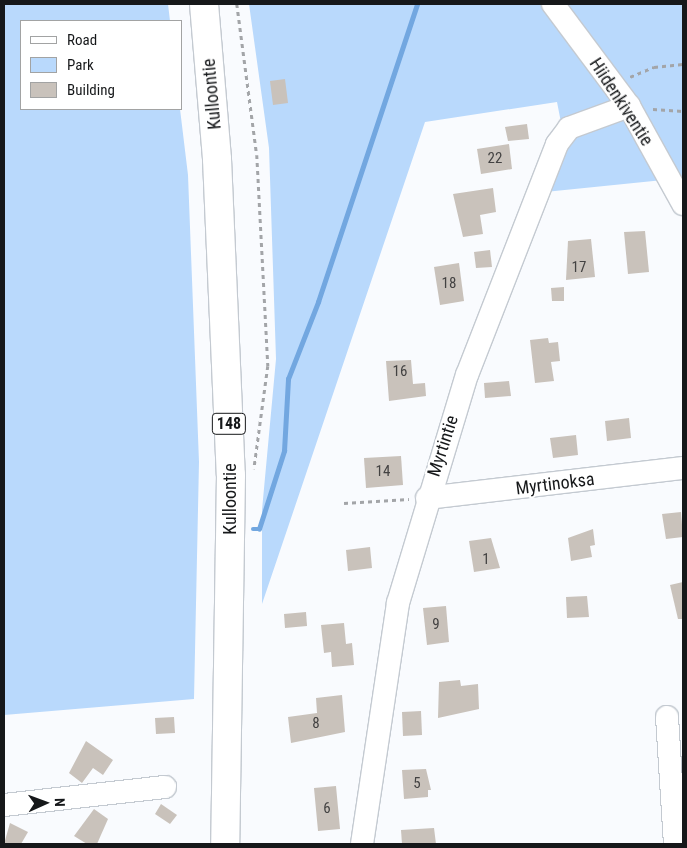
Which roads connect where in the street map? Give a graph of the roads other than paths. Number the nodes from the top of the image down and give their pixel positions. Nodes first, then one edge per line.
1 (204, 4) edge
2 (552, 4) edge
3 (632, 111) junction
4 (683, 204) edge
5 (683, 468) edge
6 (427, 498) junction
7 (667, 717) dead end
8 (165, 787) dead end
9 (4, 805) edge
10 (224, 844) edge
11 (362, 844) edge
12 (676, 844) edge

1 - 10 main road, Kulloontie / 148
2 - 3 street, Hiidenkiventie
3 - 4 street, Hiidenkiventie
3 - 6 street, Myrtintie
5 - 6 street, Myrtinoksa
6 - 11 street, Myrtintie
7 - 12 street
8 - 9 street

